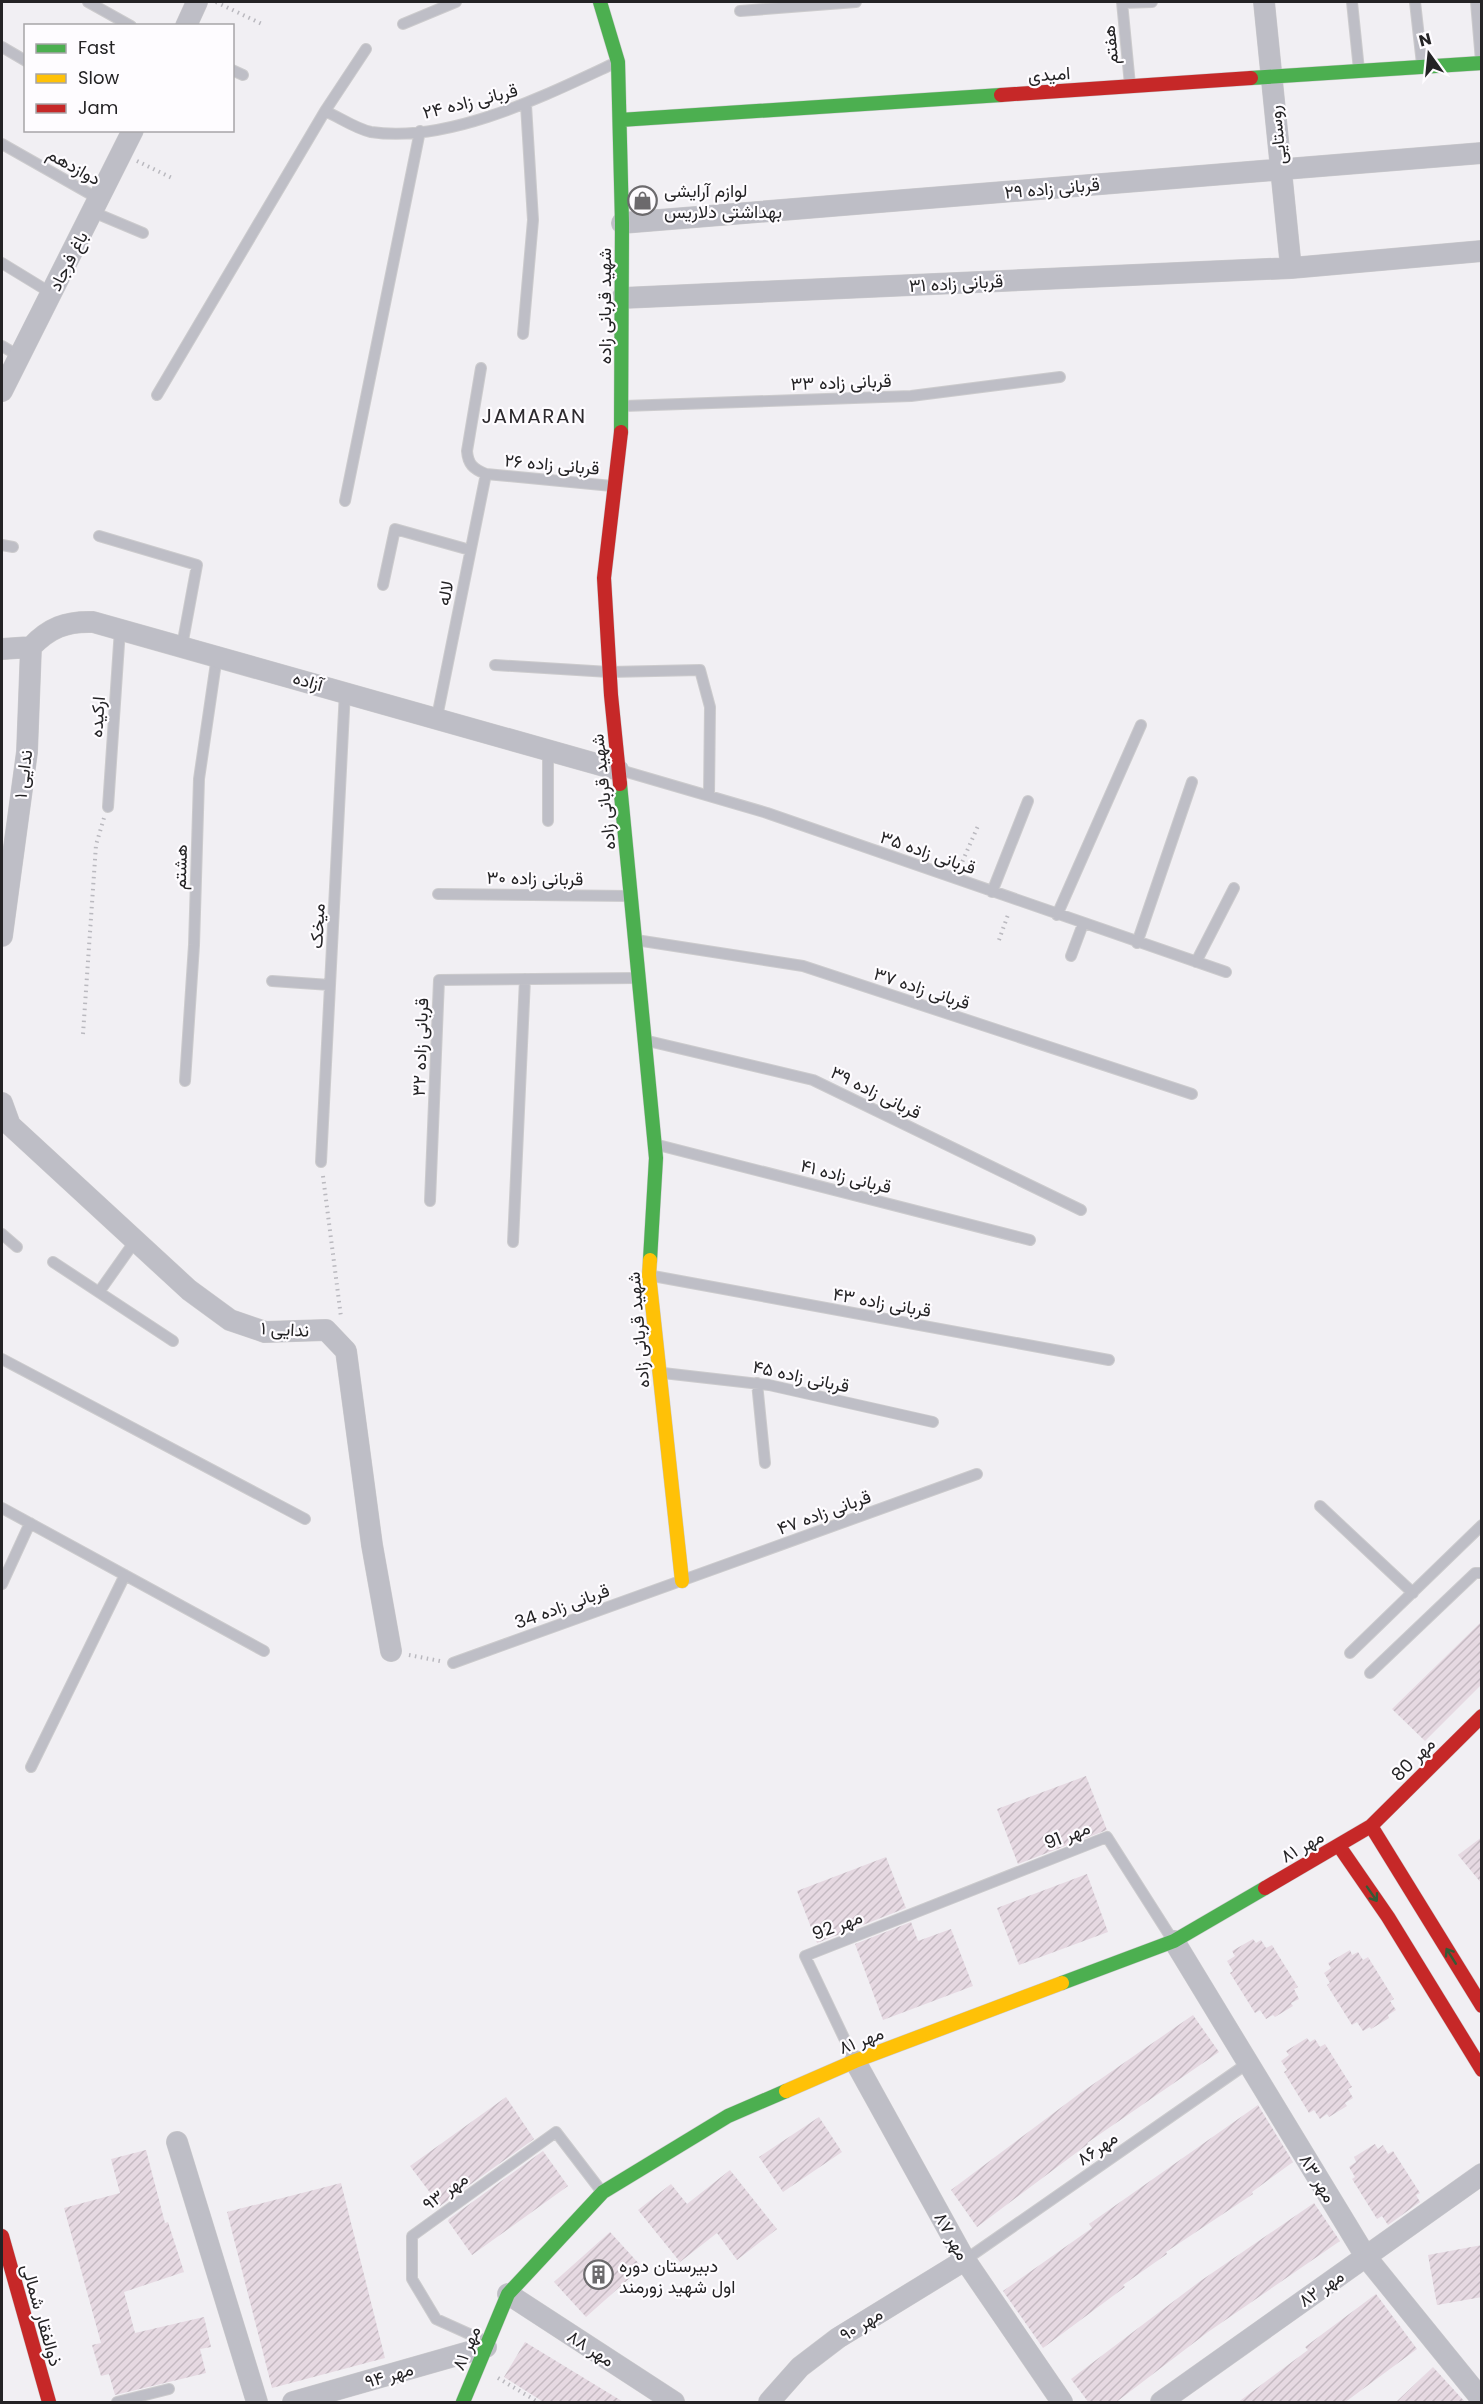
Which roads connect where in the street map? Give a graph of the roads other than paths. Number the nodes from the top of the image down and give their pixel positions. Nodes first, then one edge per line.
1 (88, 2) edge
2 (197, 2) edge
3 (456, 2) edge
4 (600, 2) edge
5 (856, 2) edge
6 (1122, 2) edge
7 (1152, 2) edge
8 (1264, 2) edge
9 (1352, 2) edge
10 (1415, 2) edge
11 (1476, 2) edge
12 (801, 4) edge
13 (740, 11) dead end
14 (127, 24) edge
15 (187, 24) edge
16 (402, 24) dead end
17 (2, 47) edge
18 (366, 49) dead end
19 (24, 60) edge
20 (618, 62) junction
21 (1481, 63) edge
22 (1423, 67) junction
23 (234, 71) edge
24 (1359, 71) junction
25 (243, 75) dead end
26 (1271, 77) junction
27 (1130, 87) junction
28 (526, 105) junction
29 (325, 111) junction
30 (620, 120) junction
31 (420, 131) junction
32 (132, 132) edge
33 (2, 144) edge
34 (1482, 153) edge
35 (1281, 170) junction
36 (96, 205) junction
37 (622, 223) junction
38 (143, 233) dead end
39 (1482, 251) edge
40 (2, 263) edge
41 (1291, 268) junction
42 (51, 293) junction
43 (622, 298) junction
44 (523, 334) dead end
45 (10, 351) edge
46 (482, 368) dead end
47 (1060, 377) dead end
48 (2, 391) edge
49 (157, 396) dead end
50 (621, 406) junction
51 (486, 474) junction
52 (615, 486) junction
53 (345, 501) dead end
54 (99, 536) dead end
55 (2, 545) edge
56 (13, 547) dead end
57 (470, 550) junction
58 (383, 585) dead end
59 (120, 629) junction
60 (182, 646) junction
61 (31, 647) junction
62 (2, 648) edge
63 (217, 656) junction
64 (495, 665) dead end
65 (609, 672) junction
66 (345, 691) junction
67 (436, 717) junction
68 (1142, 725) dead end
69 (548, 749) junction
70 (618, 770) junction
71 (1192, 782) dead end
72 (709, 796) junction
73 (1028, 801) dead end
74 (108, 807) road end
75 (548, 821) dead end
76 (9, 833) edge
77 (1234, 888) dead end
78 (5, 890) edge
79 (992, 892) junction
80 (438, 894) dead end
81 (631, 896) junction
82 (1057, 915) junction
83 (1083, 924) junction
84 (2, 936) edge
85 (636, 940) junction
86 (1137, 943) junction
87 (1071, 956) dead end
88 (1196, 962) junction
89 (1226, 972) dead end
90 (639, 978) junction
91 (525, 980) junction
92 (272, 981) dead end
93 (330, 985) junction
94 (645, 1040) junction
95 (185, 1081) dead end
96 (1192, 1094) dead end
97 (2, 1103) edge
98 (655, 1144) junction
99 (321, 1162) road end
100 (430, 1201) dead end
101 (1081, 1210) dead end
102 (2, 1234) edge
103 (1030, 1240) dead end
104 (135, 1241) junction
105 (513, 1242) dead end
106 (17, 1247) dead end
107 (53, 1262) dead end
108 (649, 1275) junction
109 (99, 1292) junction
110 (173, 1341) dead end
111 (2, 1359) edge
112 (1109, 1360) dead end
113 (660, 1372) junction
114 (757, 1383) junction
115 (933, 1422) dead end
116 (765, 1463) dead end
117 (977, 1474) dead end
118 (1320, 1506) dead end
119 (2, 1508) edge
120 (304, 1519) dead end
121 (30, 1523) junction
122 (1482, 1525) edge
123 (1482, 1573) edge
124 (125, 1575) junction
125 (682, 1581) junction
126 (2, 1584) edge
127 (1413, 1593) junction
128 (264, 1651) dead end
129 (391, 1651) road end
130 (1350, 1653) dead end
131 (453, 1663) road end
132 (1370, 1673) dead end
133 (1482, 1716) edge
134 (31, 1767) dead end
135 (1371, 1826) junction
136 (1339, 1846) junction
137 (956, 1896) joint
138 (1174, 1941) junction
139 (1482, 2006) edge
140 (855, 2061) junction
141 (1248, 2063) junction
142 (1482, 2070) edge
143 (177, 2142) dead end
144 (1482, 2174) edge
145 (603, 2192) junction
146 (2, 2236) edge
147 (1366, 2257) junction
148 (965, 2260) junction
149 (508, 2294) junction
150 (487, 2345) junction
151 (169, 2389) dead end
152 (1482, 2400) edge
153 (49, 2403) edge
154 (117, 2403) edge
155 (257, 2403) edge
156 (293, 2403) edge
157 (463, 2403) edge
158 (674, 2403) edge
159 (769, 2403) edge
160 (1062, 2403) edge
161 (1161, 2403) edge

1 - 14 lane
2 - 15 street
3 - 16 lane
4 - 20 street, شهید قربانی زاده
5 - 12 lane
6 - 7 lane
6 - 27 lane, هفتم
8 - 26 street, روستایی
9 - 24 lane
10 - 22 lane
11 - 21 lane
12 - 13 lane
17 - 19 lane
18 - 29 lane
20 - 28 lane, قربانی زاده ۲۴
20 - 30 street, شهید قربانی زاده
21 - 22 street, امیدی
22 - 24 street, امیدی
23 - 25 lane
24 - 26 street, امیدی
26 - 27 street, امیدی
26 - 35 street, روستایی
27 - 30 street, امیدی
28 - 31 lane, قربانی زاده ۲۴
28 - 44 lane
29 - 31 lane, قربانی زاده ۲۴
29 - 49 lane
30 - 37 street, شهید قربانی زاده
31 - 53 lane
32 - 36 street, باغ فرجاد
33 - 36 lane, دوازدهم
34 - 35 street, قربانی زاده ۲۹
35 - 37 street, قربانی زاده ۲۹
35 - 41 street, روستایی
36 - 38 lane, دوازدهم
36 - 42 street, باغ فرجاد
37 - 43 street, شهید قربانی زاده
39 - 41 street, قربانی زاده ۳۱
40 - 42 lane
41 - 43 street, قربانی زاده ۳۱
42 - 45 street, باغ فرجاد
43 - 50 street, شهید قربانی زاده
45 - 48 street, باغ فرجاد
46 - 51 lane
47 - 50 lane, قربانی زاده ۳۳
50 - 52 street, شهید قربانی زاده
51 - 52 lane, قربانی زاده ۲۶
51 - 57 lane, لاله
52 - 65 street, شهید قربانی زاده
54 - 60 lane
55 - 56 lane
57 - 58 lane
57 - 67 lane, لاله
59 - 60 street, آزاده
59 - 61 street, آزاده
59 - 74 lane, ارکیده
60 - 63 street, آزاده
61 - 62 street
61 - 76 street, ندایی ۱
63 - 66 street, آزاده
63 - 95 lane, هشتم
64 - 65 lane
65 - 70 street, شهید قربانی زاده
65 - 72 lane
66 - 67 street, آزاده
66 - 93 lane, میخک
67 - 69 street, آزاده
68 - 82 lane
69 - 70 street, آزاده
69 - 75 lane
70 - 72 lane, قربانی زاده ۳۵
70 - 81 street, شهید قربانی زاده
71 - 86 lane
72 - 79 lane, قربانی زاده ۳۵
73 - 79 lane
76 - 78 street, ندایی ۱
77 - 88 lane
78 - 84 street, ندایی ۱
79 - 82 lane, قربانی زاده ۳۵
80 - 81 lane, قربانی زاده ۳۰
81 - 85 street, شهید قربانی زاده
82 - 83 lane, قربانی زاده ۳۵
83 - 86 lane, قربانی زاده ۳۵
83 - 87 lane
85 - 90 street, شهید قربانی زاده
85 - 96 lane, قربانی زاده ۳۷
86 - 88 lane, قربانی زاده ۳۵
88 - 89 lane, قربانی زاده ۳۵
90 - 91 lane, قربانی زاده ۳۲
90 - 94 street, شهید قربانی زاده
91 - 100 lane, قربانی زاده ۳۲
91 - 105 lane
92 - 93 lane
93 - 99 lane, میخک
94 - 98 street, شهید قربانی زاده
94 - 101 lane, قربانی زاده ۳۹
97 - 104 street, ندایی ۱
98 - 103 lane, قربانی زاده ۴۱
98 - 108 street, شهید قربانی زاده
102 - 106 lane
104 - 109 lane
104 - 129 street, ندایی ۱
107 - 109 lane
108 - 112 lane, قربانی زاده ۴۳
108 - 113 street, شهید قربانی زاده
109 - 110 lane
111 - 120 lane
113 - 114 lane, قربانی زاده ۴۵
113 - 125 street, شهید قربانی زاده
114 - 115 lane, قربانی زاده ۴۵
114 - 116 lane
117 - 125 lane, قربانی زاده ۴۷
118 - 127 lane
119 - 121 lane
121 - 124 lane
121 - 126 lane
122 - 127 lane
123 - 132 lane
124 - 128 lane
124 - 134 lane
125 - 131 lane, قربانی زاده 34
127 - 130 lane
133 - 135 street, مهر 80
135 - 136 street, مهر ۸۱
139 -> 135 street
136 - 138 street, مهر ۸۱
136 -> 142 street
137 - 138 lane, مهر 91
137 - 140 lane, مهر 92
138 - 140 street, مهر ۸۱
138 - 141 street, مهر ۸۳
140 - 145 street, مهر ۸۱
140 - 148 street, مهر ۸۷
141 - 147 street, مهر ۸۳
141 - 148 lane, مهر۸۶
143 - 155 street
144 - 147 street, مهر ۸۲
145 - 149 street, مهر ۸۱
145 - 150 lane, مهر ۹۳
146 - 153 street, ذوالفقار شمالی
147 - 152 street, مهر ۸۳
147 - 161 street, مهر ۸۲
148 - 159 street, مهر ۹۰
148 - 160 street, مهر ۸۷
149 - 150 street, مهر ۸۱
149 - 158 street, مهر ۸۸
150 - 156 street, مهر ۹۴
150 - 157 street, مهر ۸۱
151 - 154 lane

